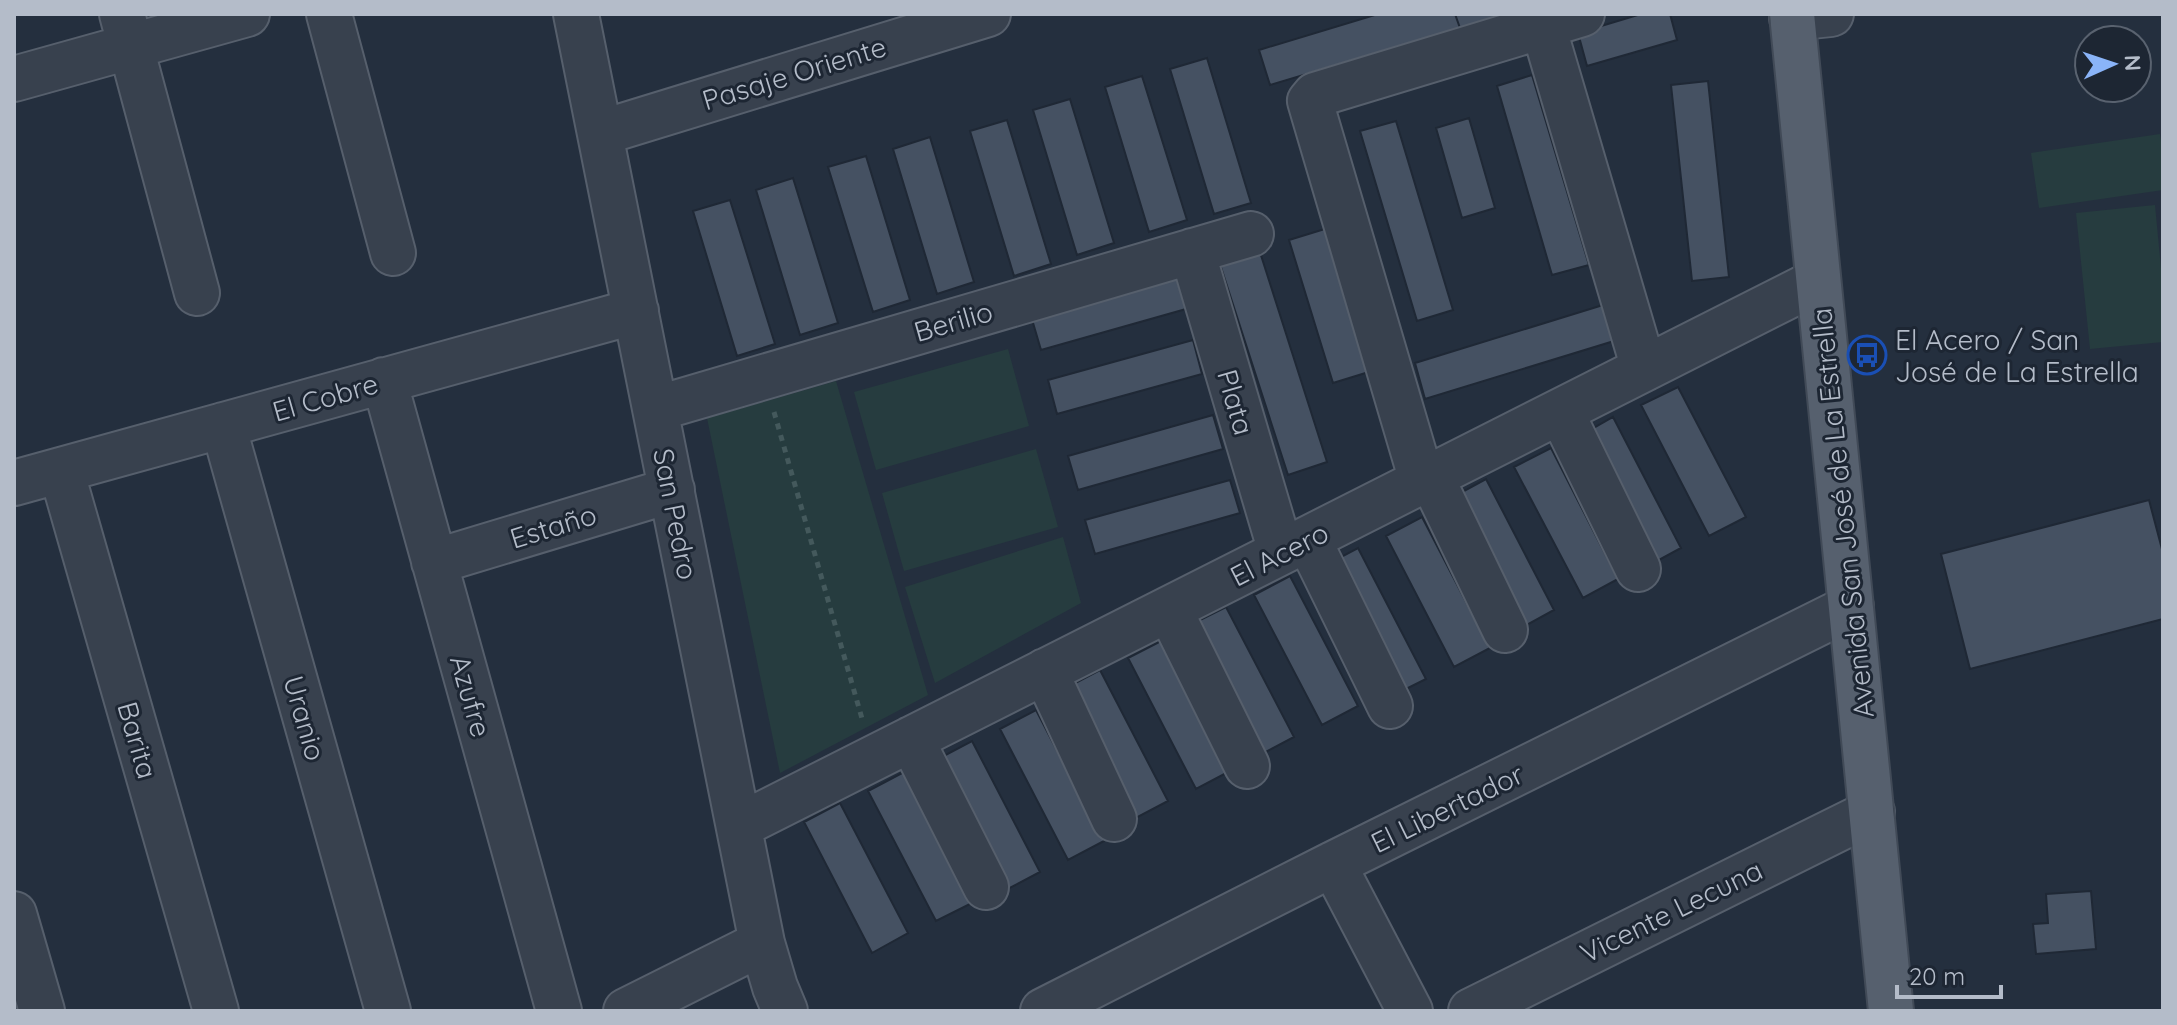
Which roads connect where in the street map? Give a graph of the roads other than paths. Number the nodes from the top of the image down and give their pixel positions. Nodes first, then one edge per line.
1 (247, 14) edge
2 (329, 14) edge
3 (576, 14) edge
4 (988, 14) edge
5 (1805, 15) edge
6 (1563, 20) edge
7 (126, 30) edge
8 (14, 79) edge
9 (600, 133) junction
10 (1251, 234) dead end
11 (1192, 251) junction
12 (393, 253) dead end
13 (1818, 281) junction
14 (197, 293) dead end
15 (636, 311) junction
16 (1644, 369) junction
17 (384, 380) junction
18 (655, 409) junction
19 (1561, 412) junction
20 (223, 425) junction
21 (61, 470) junction
22 (1427, 479) junction
23 (14, 483) edge
24 (672, 490) junction
25 (1294, 546) junction
26 (434, 562) junction
27 (1638, 569) dead end
28 (1851, 607) junction
29 (1169, 609) junction
30 (1505, 630) dead end
31 (1045, 671) junction
32 (1390, 706) dead end
33 (892, 749) junction
34 (1247, 766) dead end
35 (1872, 812) junction
36 (1114, 819) dead end
37 (739, 826) junction
38 (1333, 864) junction
39 (986, 887) dead end
40 (14, 914) edge
41 (762, 943) junction
42 (1882, 1006) edge
43 (42, 1011) edge
44 (216, 1011) edge
45 (388, 1011) edge
46 (559, 1011) edge
47 (626, 1011) edge
48 (785, 1011) edge
49 (1043, 1011) edge
50 (1410, 1011) edge
51 (1471, 1011) edge

1 - 7 street
2 - 12 street
3 - 9 street, San Pedro
4 - 9 street, Pasaje Oriente
5 - 13 main road, Avenida San José de La Estrella
6 - 16 street
6 - 22 street
7 - 8 street
7 - 14 street
9 - 15 street, San Pedro
10 - 11 street, Berilio
11 - 18 street, Berilio
11 - 25 street, Plata
13 - 16 street, El Acero
13 - 28 main road, Avenida San José de La Estrella
15 - 17 street, El Cobre
15 - 18 street, San Pedro
16 - 19 street, El Acero
17 - 20 street, El Cobre
17 - 26 street, Azufre
18 - 24 street, San Pedro
19 - 22 street, El Acero
19 - 27 street
20 - 21 street, El Cobre
20 - 45 street, Uranio
21 - 23 street, El Cobre
21 - 44 street, Barita
22 - 25 street, El Acero
22 - 30 street
24 - 26 street, Estaño
24 - 37 street, San Pedro
25 - 29 street, El Acero
25 - 32 street, Plata
26 - 46 street, Azufre
28 - 35 main road, Avenida San José de La Estrella
28 - 38 street, El Libertador
29 - 31 street, El Acero
29 - 34 street
31 - 33 street, El Acero
31 - 36 street
33 - 37 street, El Acero
33 - 39 street
35 - 42 main road, Avenida San José de La Estrella
35 - 51 street, Vicente Lecuna
37 - 41 street, San Pedro
38 - 49 street, El Libertador
38 - 50 street
40 - 43 street
41 - 47 street
41 - 48 street, San Pedro

